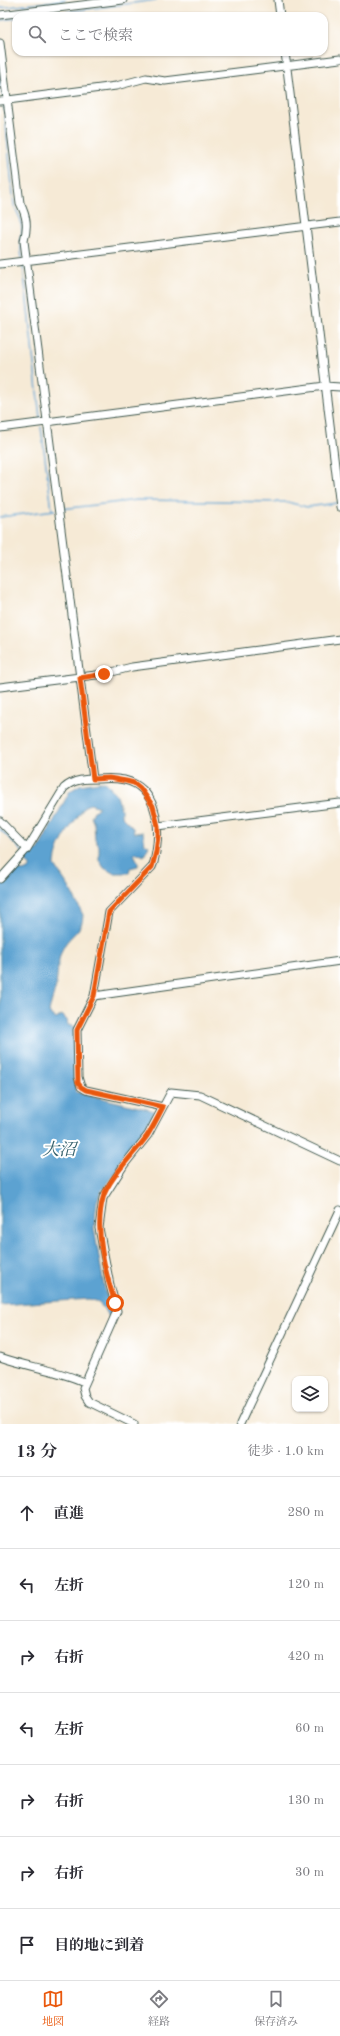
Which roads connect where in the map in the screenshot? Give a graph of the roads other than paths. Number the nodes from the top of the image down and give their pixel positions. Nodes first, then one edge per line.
1 (123, 0) edge
2 (278, 0) edge
3 (31, 12) edge
4 (280, 12) edge
5 (12, 14) edge
6 (0, 16) edge
7 (0, 43) edge
8 (285, 56) edge
9 (340, 59) edge
10 (286, 65) junction
11 (4, 101) edge
12 (340, 222) edge
13 (304, 226) junction
14 (27, 260) junction
15 (0, 264) edge
16 (325, 386) junction
17 (340, 387) edge
18 (48, 422) junction
19 (0, 428) edge
20 (340, 502) edge
21 (340, 639) edge
22 (80, 678) junction
23 (0, 688) edge
24 (93, 779) junction
25 (340, 803) edge
26 (0, 821) edge
27 (158, 826) junction
28 (25, 852) junction
29 (0, 878) edge
30 (340, 961) edge
31 (94, 996) junction
32 (163, 1107) junction
33 (340, 1161) edge
34 (340, 1210) edge
35 (0, 1357) edge
36 (81, 1380) junction
37 (134, 1424) edge
38 (240, 1424) edge

1 - 3 street
2 - 4 street
5 - 6 street
7 - 11 street
8 - 10 street
9 - 10 street
10 - 11 street
10 - 13 street
11 - 14 street
12 - 13 street
13 - 14 street
13 - 16 street
14 - 15 street
14 - 18 street
16 - 17 street
16 - 18 street
16 - 20 street
18 - 19 street
18 - 22 street
21 - 22 street
22 - 23 street
22 - 24 street
24 - 27 street
24 - 28 street
25 - 27 street
26 - 28 street
27 - 31 street
28 - 29 street
30 - 31 street
31 - 32 street
32 - 33 street
32 - 36 street
34 - 38 street
35 - 36 street
36 - 37 street

